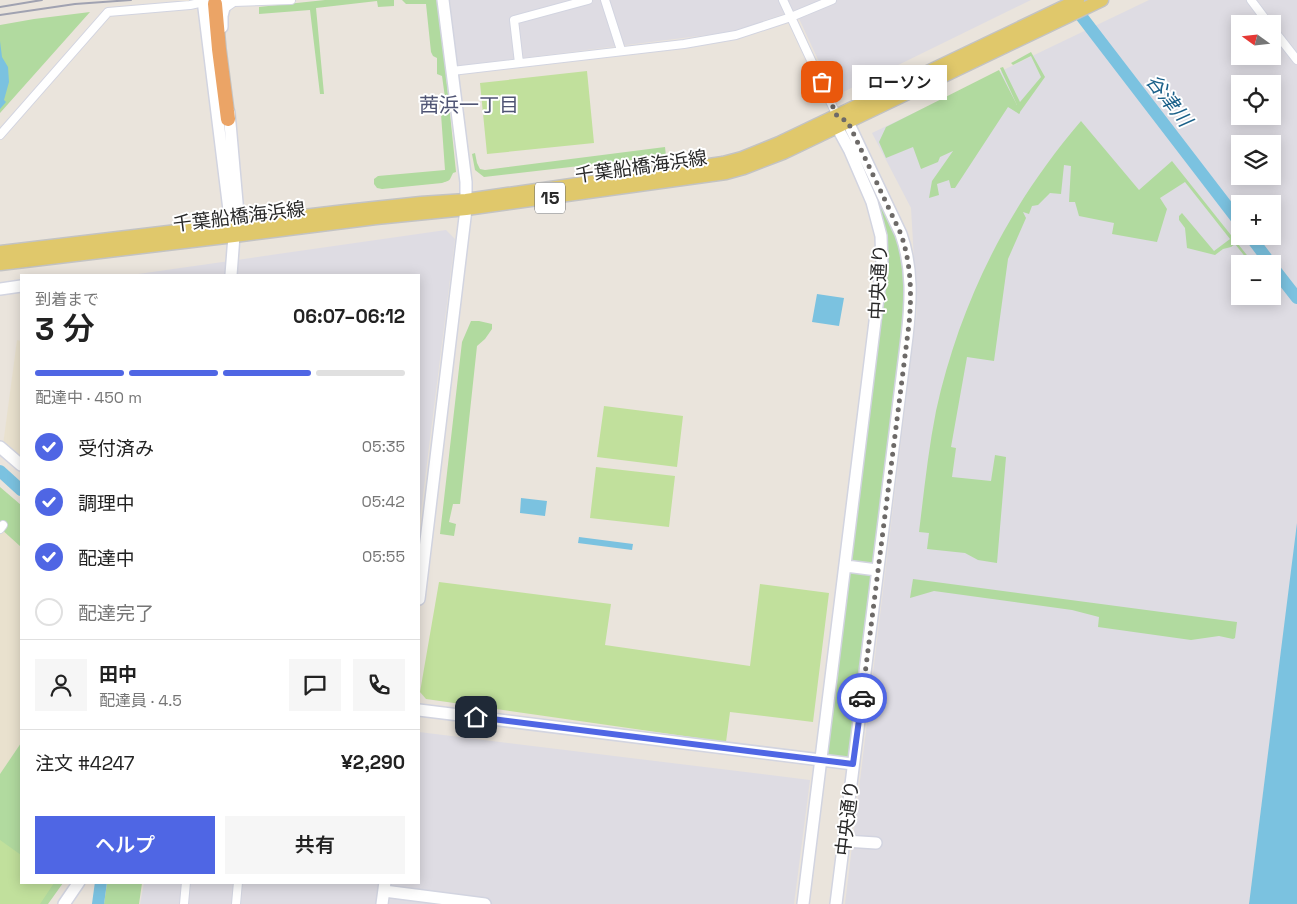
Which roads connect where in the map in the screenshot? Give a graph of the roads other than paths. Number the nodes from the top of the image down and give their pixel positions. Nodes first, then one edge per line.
1 (239, 0) edge
2 (291, 0) edge
3 (443, 0) edge
4 (588, 0) edge
5 (605, 0) edge
6 (783, 0) edge
7 (832, 0) edge
8 (1102, 0) edge
9 (1251, 0) edge
10 (251, 2) junction
11 (214, 3) edge
12 (1077, 4) edge
13 (190, 5) junction
14 (205, 15) junction
15 (1262, 15) edge
16 (791, 17) junction
17 (1281, 40) edge
18 (621, 50) junction
19 (1297, 60) edge
20 (519, 64) junction
21 (452, 71) junction
22 (228, 118) joint
23 (841, 122) junction
24 (0, 134) edge
25 (466, 205) junction
26 (235, 229) junction
27 (0, 252) edge
28 (0, 264) edge
29 (231, 274) edge
30 (20, 286) edge
31 (0, 289) edge
32 (0, 447) edge
33 (20, 464) edge
34 (846, 566) junction
35 (877, 570) junction
36 (420, 591) edge
37 (420, 710) edge
38 (822, 760) junction
39 (853, 764) junction
40 (845, 841) junction
41 (876, 843) dead end
42 (78, 884) edge
43 (186, 884) edge
44 (238, 884) edge
45 (384, 887) edge
46 (64, 904) edge
47 (184, 904) edge
48 (236, 904) edge
49 (382, 904) edge
50 (485, 904) edge
51 (803, 904) edge
52 (836, 904) edge

1 - 10 street
2 - 10 street
3 - 21 street
4 - 20 street
5 - 18 street
6 - 16 street
7 - 16 street
8 - 12 main road, 千葉船橋海浜線 / 15
9 - 15 street
10 - 11 street
11 - 13 street
11 - 14 street
11 - 22 highway
12 - 23 main road, 千葉船橋海浜線 / 15
13 - 14 street
13 - 24 street
14 - 26 street
16 - 18 street
16 - 23 street
17 - 19 street
18 - 20 street
20 - 21 street
21 - 25 street
22 - 26 street
23 - 25 main road, 千葉船橋海浜線 / 15
23 - 34 street, 中央通り
23 - 35 street, 中央通り
25 - 26 main road, 千葉船橋海浜線 / 15
25 - 36 street
26 - 27 main road, 千葉船橋海浜線 / 15
26 - 28 main road, 千葉船橋海浜線 / 15
26 - 29 street
30 - 31 street
32 - 33 street
34 - 35 street
34 - 38 street, 中央通り
35 - 39 street, 中央通り
37 - 38 street
38 - 39 street
38 - 51 street, 中央通り
39 - 40 street, 中央通り
40 - 41 street
40 - 52 street, 中央通り
42 - 46 street
43 - 47 street
44 - 48 street
45 - 49 street
45 - 50 street

